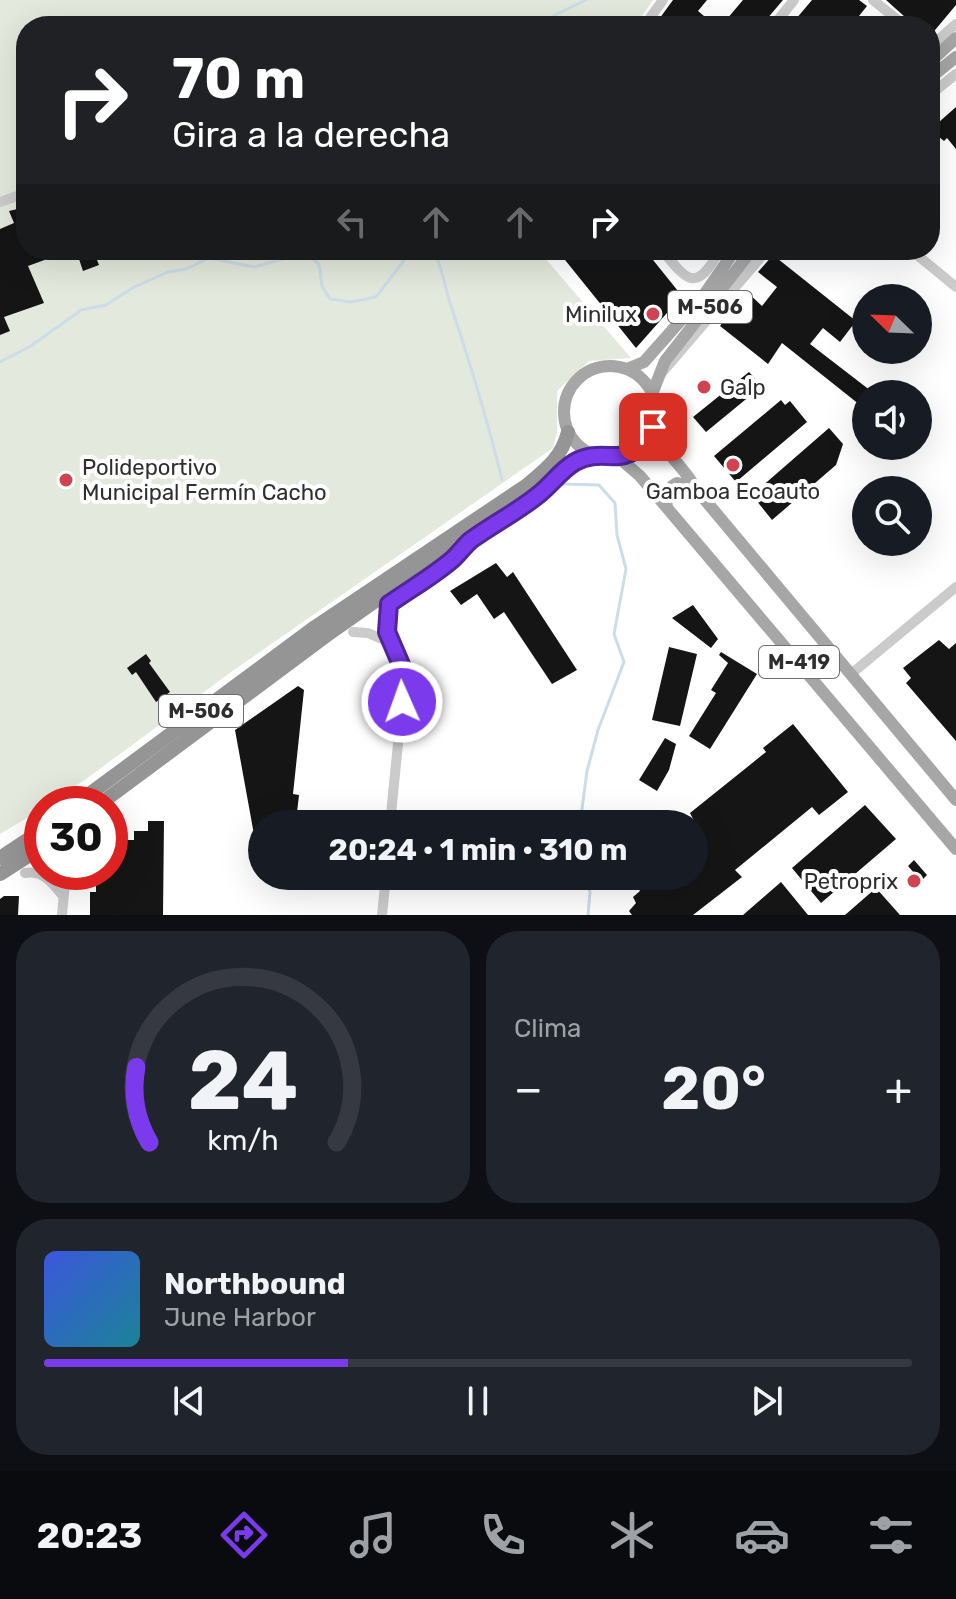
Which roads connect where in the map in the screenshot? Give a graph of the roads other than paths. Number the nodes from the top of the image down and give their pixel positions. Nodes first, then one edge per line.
1 (794, 0) edge
2 (873, 0) edge
3 (781, 16) edge
4 (892, 16) edge
5 (956, 24) edge
6 (940, 38) edge
7 (956, 38) edge
8 (940, 53) edge
9 (956, 57) edge
10 (940, 70) edge
11 (956, 74) edge
12 (940, 87) edge
13 (670, 260) edge
14 (715, 260) edge
15 (728, 260) edge
16 (744, 260) edge
17 (759, 260) edge
18 (923, 260) edge
19 (956, 287) edge
20 (627, 369) junction
21 (656, 379) junction
22 (652, 394) junction
23 (653, 427) junction
24 (568, 432) junction
25 (595, 456) junction
26 (618, 457) junction
27 (695, 488) junction
28 (667, 508) junction
29 (468, 542) junction
30 (956, 587) edge
31 (389, 604) joint
32 (353, 632) dead end
33 (391, 643) junction
34 (851, 674) junction
35 (100, 786) edge
36 (124, 786) edge
37 (956, 800) edge
38 (391, 810) edge
39 (24, 832) edge
40 (24, 842) edge
41 (0, 847) edge
42 (956, 849) edge
43 (0, 858) edge
44 (24, 859) edge
45 (0, 874) edge
46 (58, 890) edge
47 (63, 890) edge
48 (385, 890) edge
49 (62, 895) junction
50 (62, 915) edge
51 (382, 915) edge

1 - 3 street
2 - 4 street
5 - 6 street
7 - 8 main road
9 - 10 main road
11 - 12 street
13 - 14 street
15 - 20 main road, M-506
16 - 21 main road, M-506
17 - 21 street
18 - 19 street
20 - 22 main road
20 - 24 main road, M-506
21 - 22 main road, M-506
22 - 23 main road, M-506
23 - 26 main road
23 - 27 main road, M-419
24 - 25 main road
24 - 35 highway, M-506
25 - 26 main road
25 - 29 highway, M-506
26 - 28 main road, M-419
27 - 28 main road
27 - 34 main road, M-419
28 - 42 main road, M-419
29 - 31 highway
29 - 36 highway, M-506
30 - 34 street
31 - 33 street
32 - 33 street
33 - 38 street
34 - 37 main road, M-419
39 - 41 highway
40 - 43 highway
44 - 45 highway
46 - 49 street
47 - 49 street
48 - 51 street
49 - 50 street

